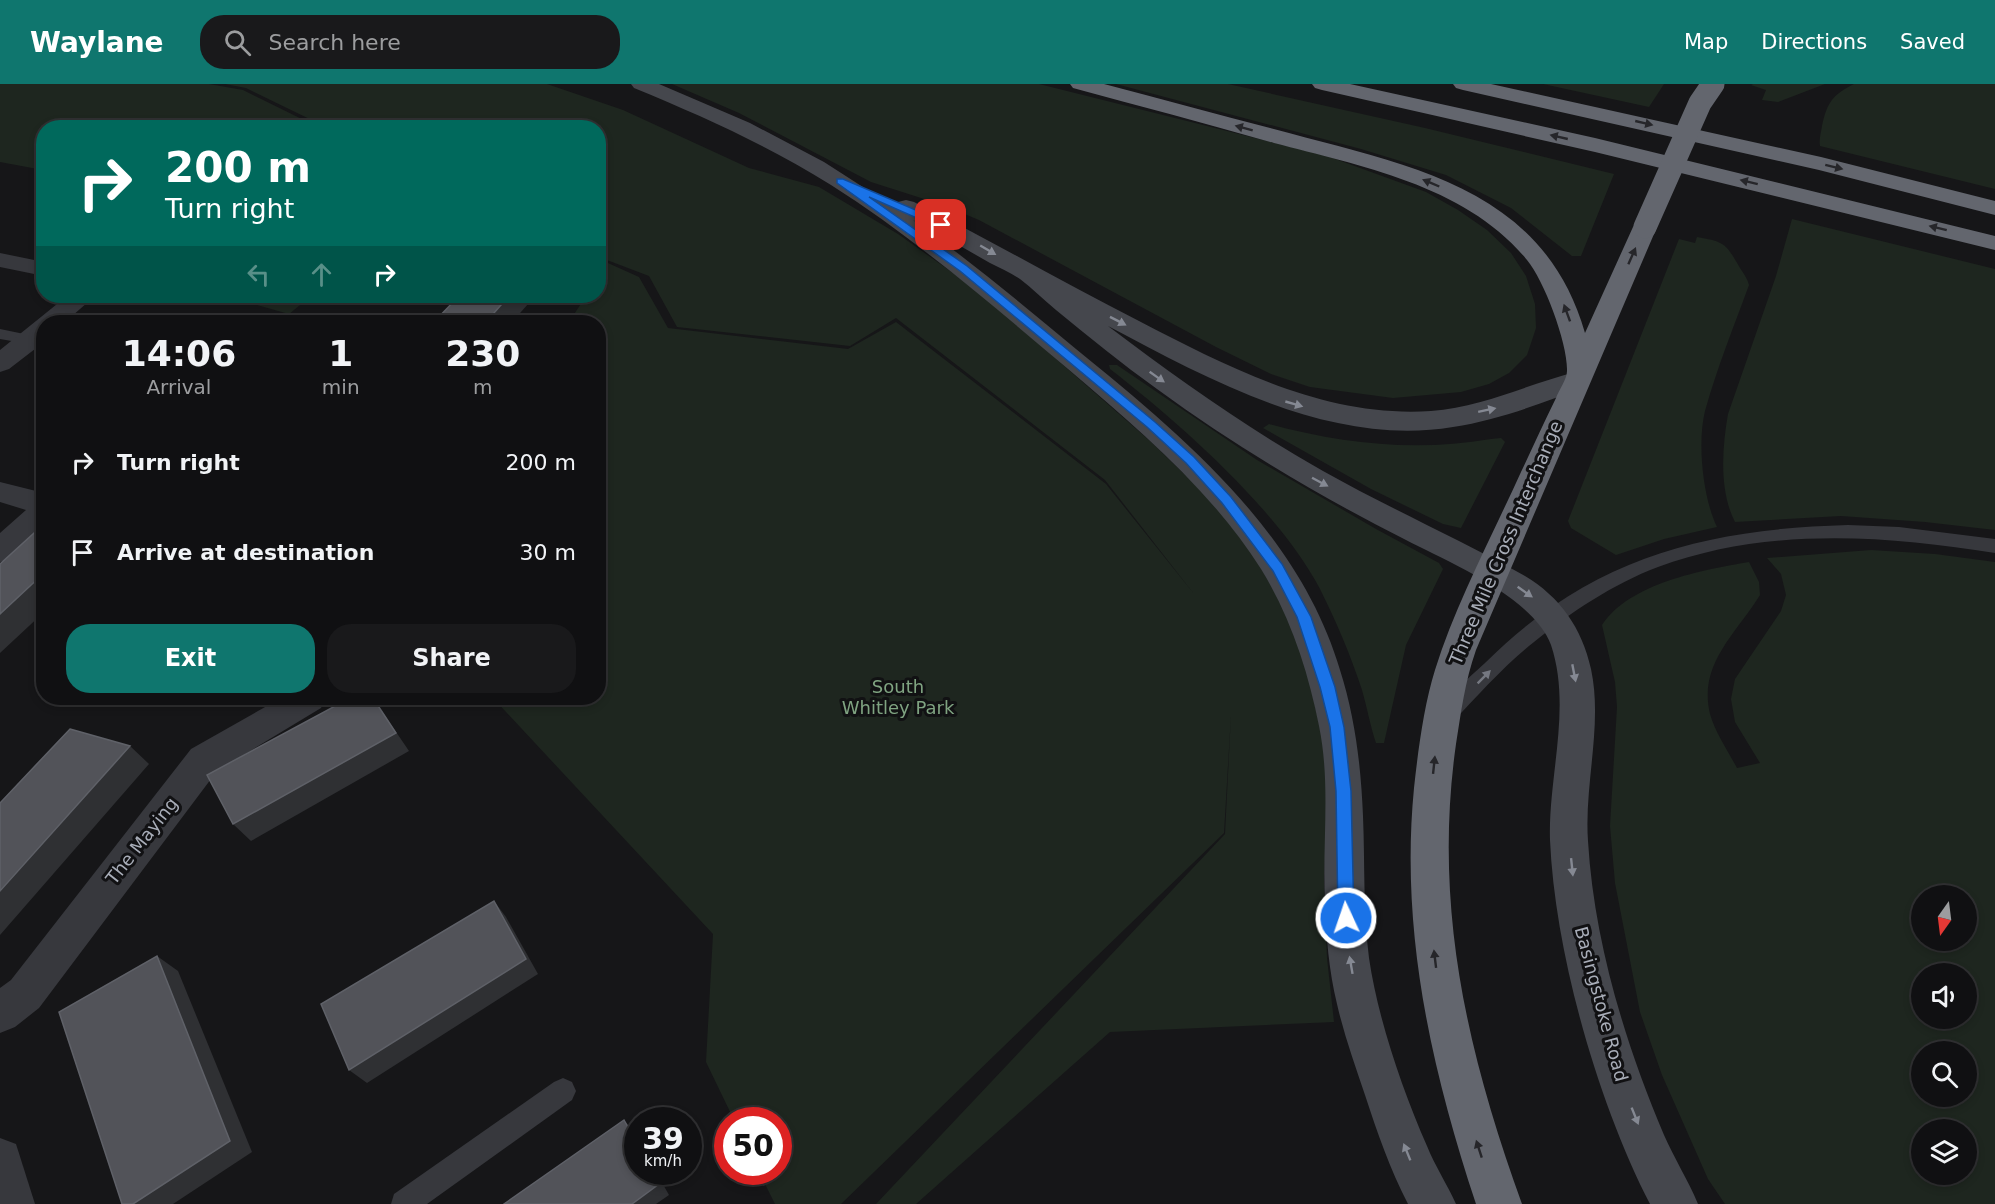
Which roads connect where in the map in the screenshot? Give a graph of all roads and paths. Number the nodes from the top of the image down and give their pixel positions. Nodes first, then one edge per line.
1 (641, 84) edge
2 (1080, 84) edge
3 (1322, 84) edge
4 (1463, 84) edge
5 (1713, 84) edge
6 (840, 181) junction
7 (1995, 207) edge
8 (1995, 243) edge
9 (0, 260) edge
10 (36, 267) edge
11 (1029, 275) junction
12 (73, 303) edge
13 (59, 315) edge
14 (0, 334) edge
15 (36, 334) edge
16 (0, 363) edge
17 (1577, 376) junction
18 (0, 492) edge
19 (36, 502) edge
20 (36, 517) edge
21 (1995, 546) edge
22 (0, 551) edge
23 (1492, 572) junction
24 (1554, 618) junction
25 (297, 705) edge
26 (1443, 719) junction
27 (0, 1013) edge
28 (562, 1091) dead end
29 (0, 1160) edge
30 (12, 1204) edge
31 (404, 1204) edge
32 (1433, 1204) edge
33 (1499, 1204) edge
34 (1675, 1204) edge

1 - 6 main road
17 -> 2 highway
8 -> 3 highway
4 -> 7 highway
17 -> 5 highway, Three Mile Cross Interchange, bridge
6 -> 11 main road
32 -> 6 main road
9 - 10 street
11 -> 17 main road
11 -> 23 main road
12 - 13 street
14 - 15 lane
15 - 16 street
17 - 23 highway, Three Mile Cross Interchange
18 - 19 street
20 - 22 street
21 - 24 lane
23 -> 24 main road
23 - 26 highway, Three Mile Cross Interchange
26 -> 24 lane
24 -> 34 main road, Basingstoke Road
25 - 27 street, The Maying
33 -> 26 highway, Three Mile Cross Interchange
28 - 31 lane
29 - 30 street

